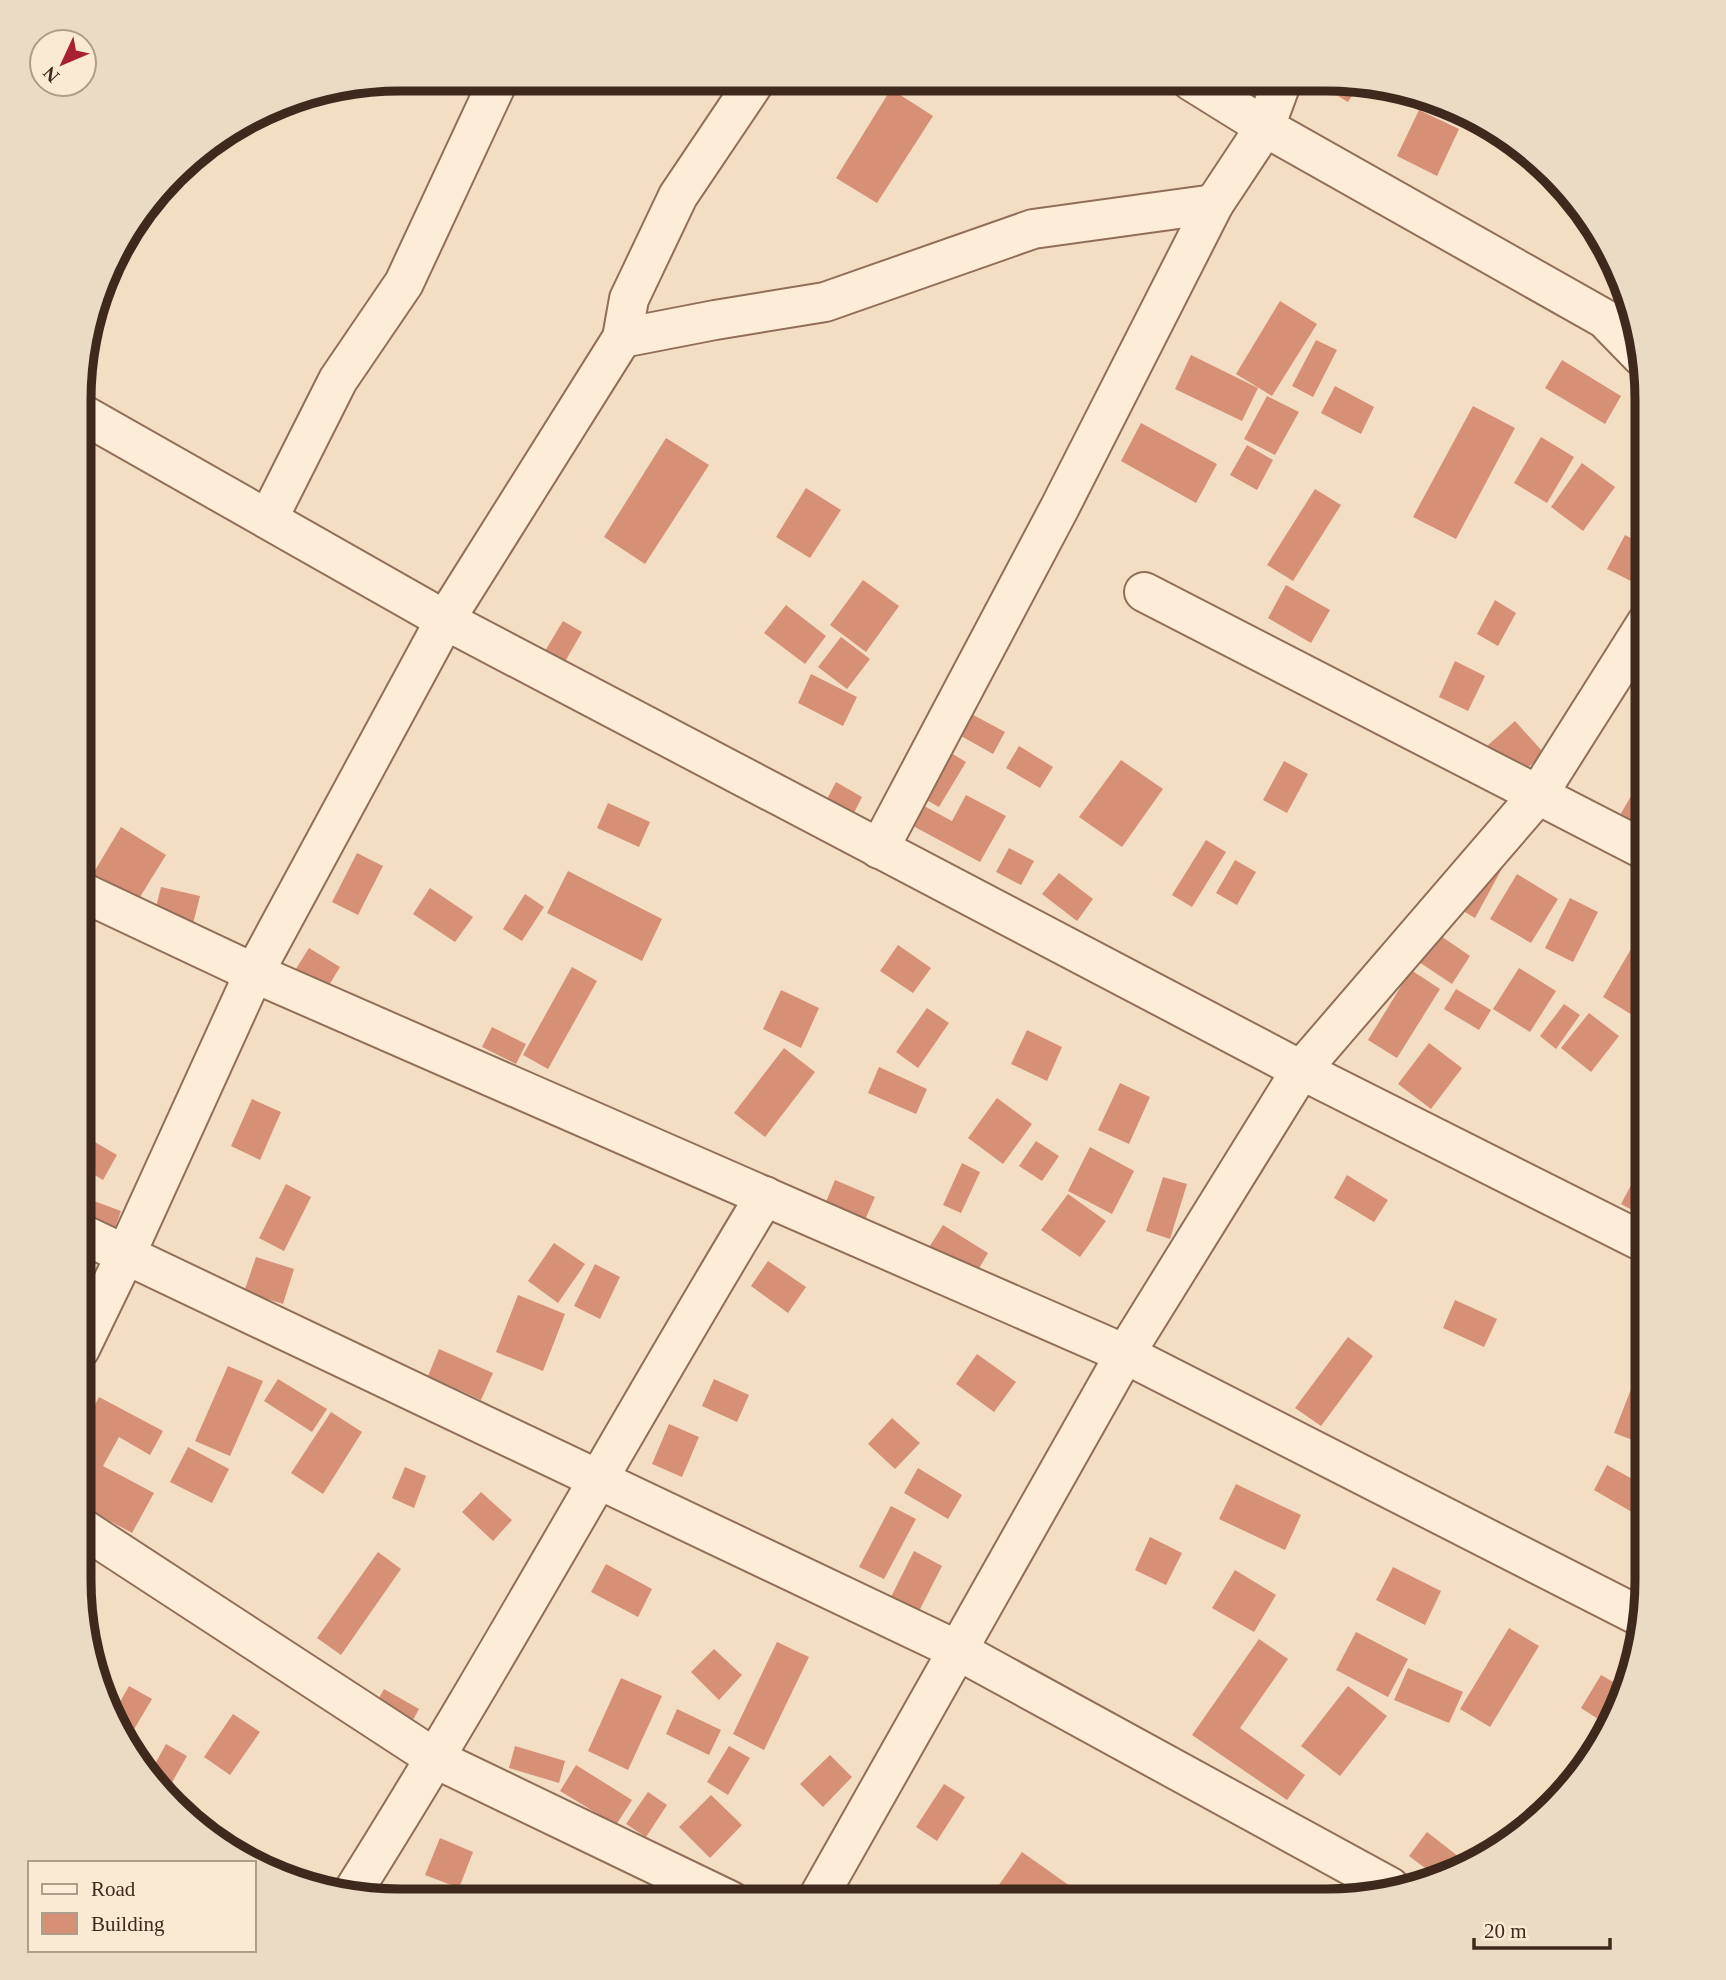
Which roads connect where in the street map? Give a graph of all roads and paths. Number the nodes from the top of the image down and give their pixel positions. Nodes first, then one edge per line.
1 (493, 91) edge
2 (749, 91) edge
3 (1207, 91) edge
4 (1278, 91) edge
5 (1265, 127) junction
6 (1214, 204) junction
7 (622, 338) junction
8 (1630, 344) edge
9 (91, 418) edge
10 (268, 519) junction
11 (1144, 592) dead end
12 (444, 620) junction
13 (1635, 641) edge
14 (1537, 796) junction
15 (1635, 845) edge
16 (879, 849) junction
17 (91, 896) edge
18 (254, 973) junction
19 (1301, 1070) junction
20 (765, 1196) junction
21 (91, 1238) edge
22 (1635, 1238) edge
23 (126, 1254) junction
24 (91, 1326) edge
25 (1125, 1354) junction
26 (599, 1480) junction
27 (91, 1534) edge
28 (1633, 1613) edge
29 (957, 1650) junction
30 (436, 1759) junction
31 (1383, 1883) edge
32 (357, 1886) edge
33 (708, 1889) edge
34 (822, 1889) edge

1 - 10 street
2 - 7 street
3 - 5 street
4 - 5 street
5 - 6 street
5 - 8 street
6 - 7 street
6 - 16 street
7 - 12 street
9 - 10 street
10 - 12 street
11 - 14 street
12 - 16 street
12 - 18 street
13 - 14 street
14 - 15 street
14 - 19 street
16 - 19 street
17 - 18 street
18 - 20 street
18 - 23 street
19 - 22 street
19 - 25 street
20 - 25 street
20 - 26 street
21 - 23 street
23 - 24 street
23 - 26 street
25 - 28 street
25 - 29 street
26 - 29 street
26 - 30 street
27 - 30 street
29 - 31 street
29 - 34 street
30 - 32 street
30 - 33 street

